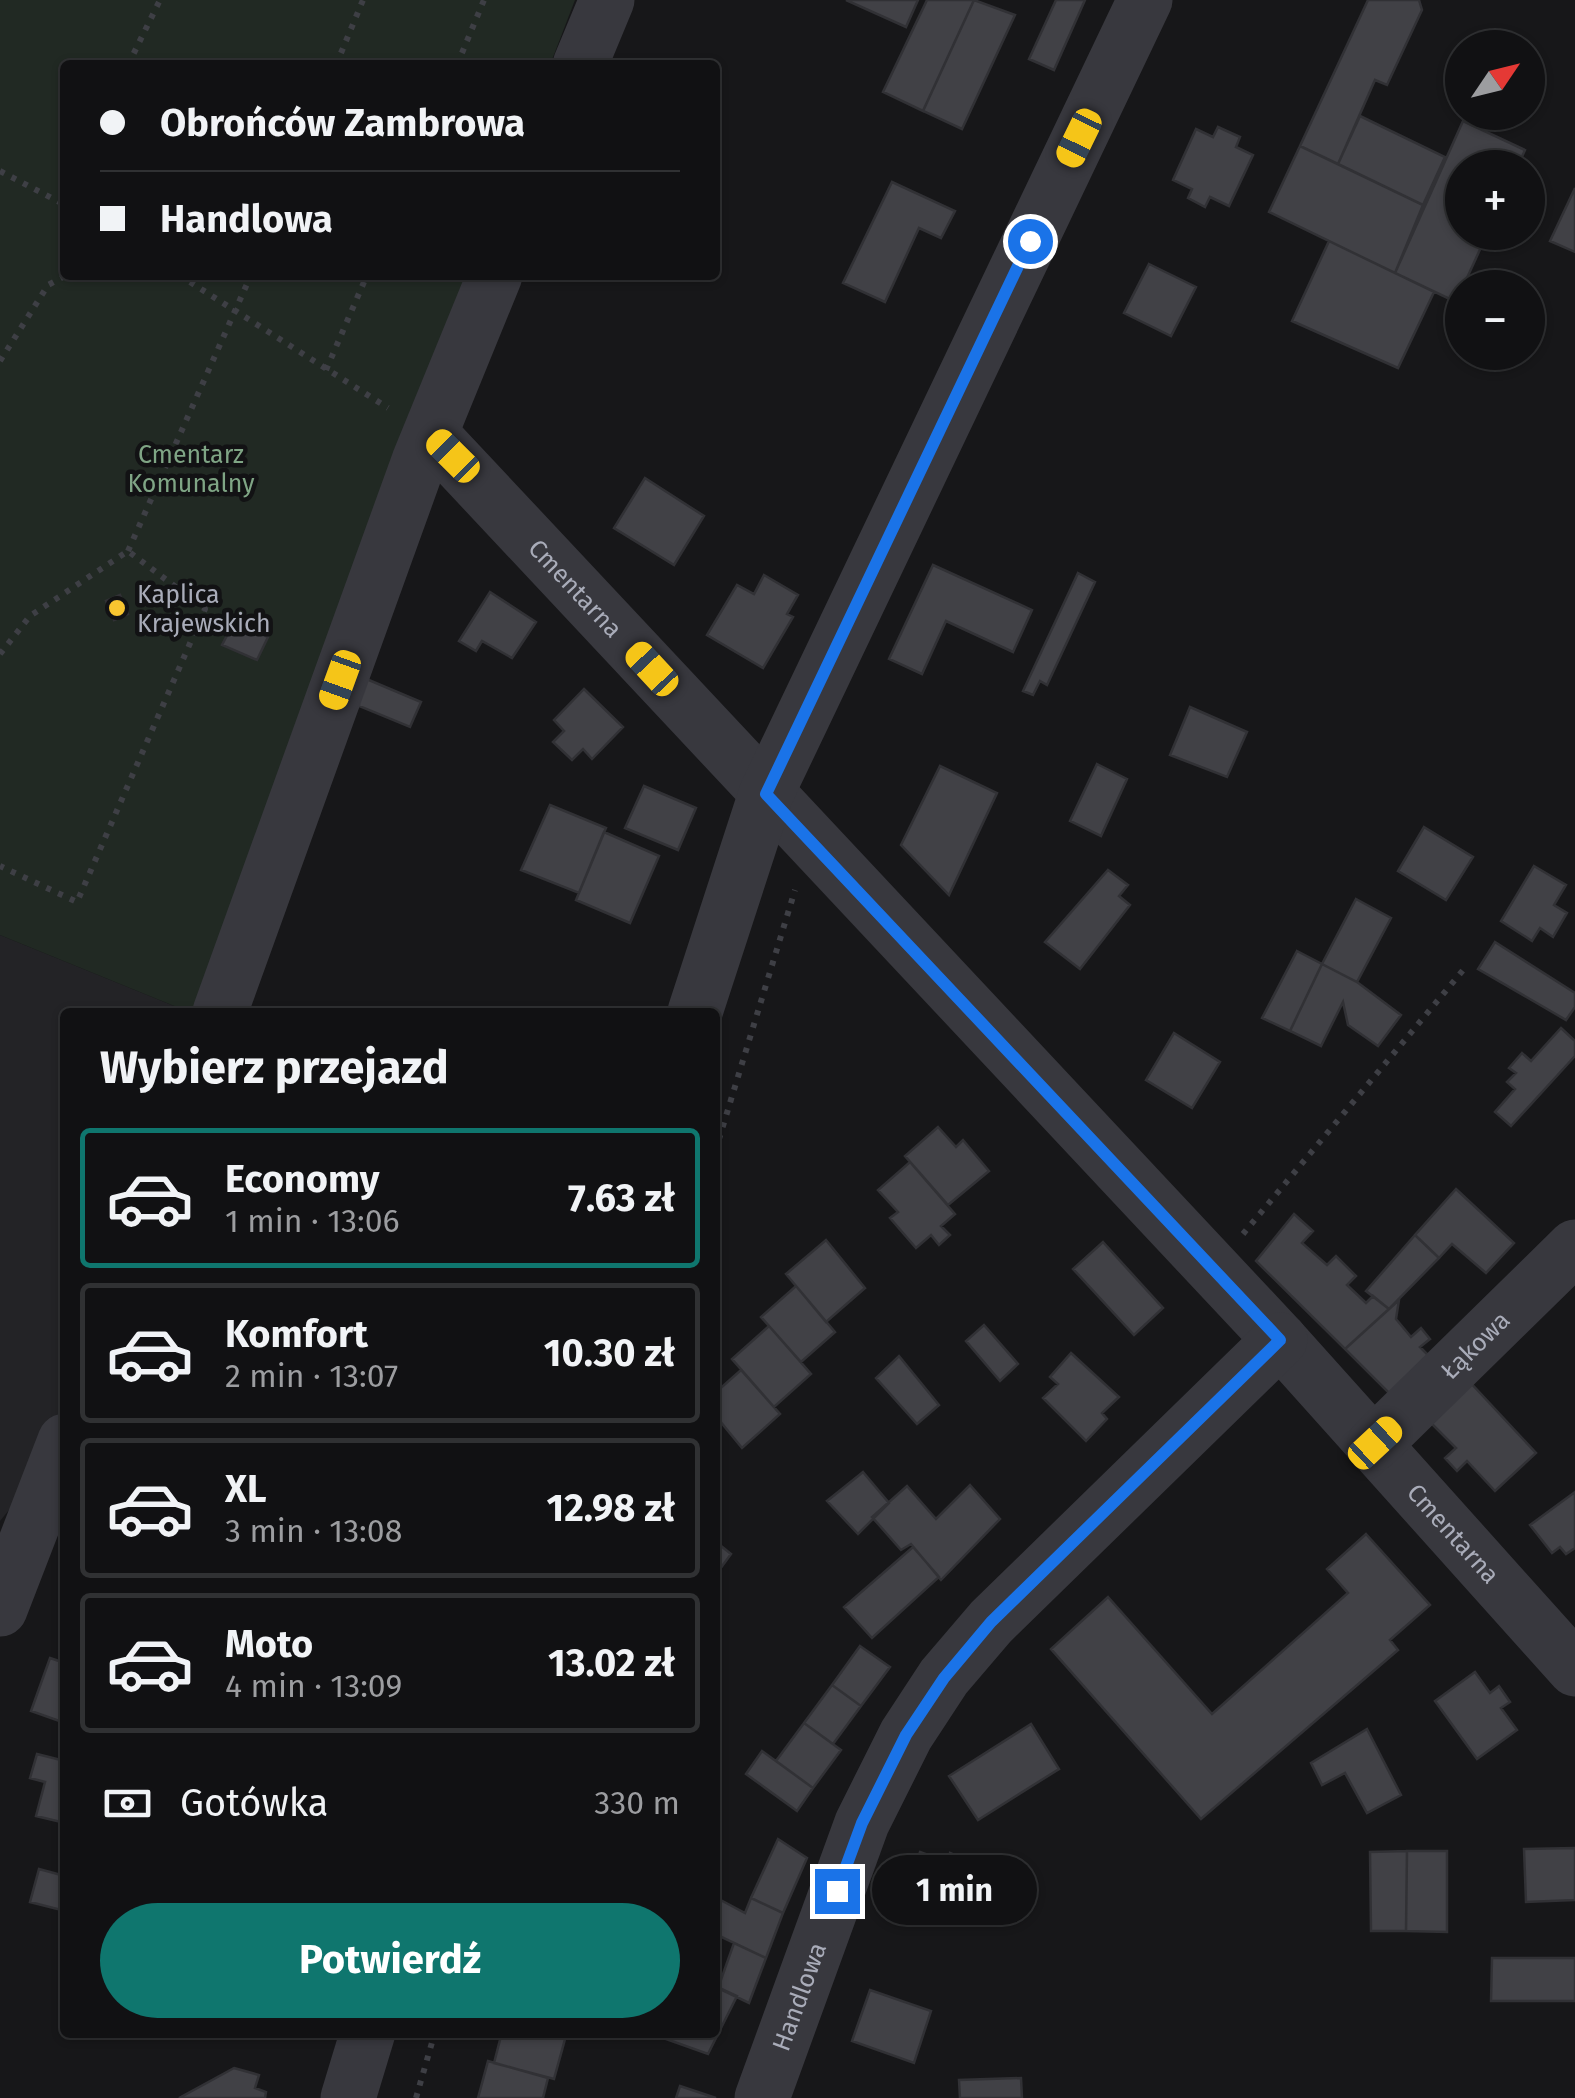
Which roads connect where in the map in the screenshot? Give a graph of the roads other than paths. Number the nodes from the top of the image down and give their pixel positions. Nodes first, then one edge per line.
1 (607, 0) edge
2 (1144, 0) edge
3 (582, 60) edge
4 (493, 280) edge
5 (432, 435) junction
6 (766, 794) junction
7 (221, 1008) edge
8 (696, 1008) edge
9 (1575, 1247) edge
10 (1280, 1340) junction
11 (1375, 1443) junction
12 (60, 1453) edge
13 (3, 1590) edge
14 (1575, 1669) edge
15 (366, 2038) edge
16 (348, 2098) edge
17 (762, 2098) edge

1 - 3 street
2 - 6 street
4 - 5 street
5 - 6 street, Cmentarna
5 - 7 street
6 - 8 street
6 - 10 street, Cmentarna
9 - 11 street, Łąkowa
10 - 11 street, Cmentarna
10 - 17 street, Handlowa
11 - 14 street, Cmentarna
12 - 13 street
15 - 16 street

